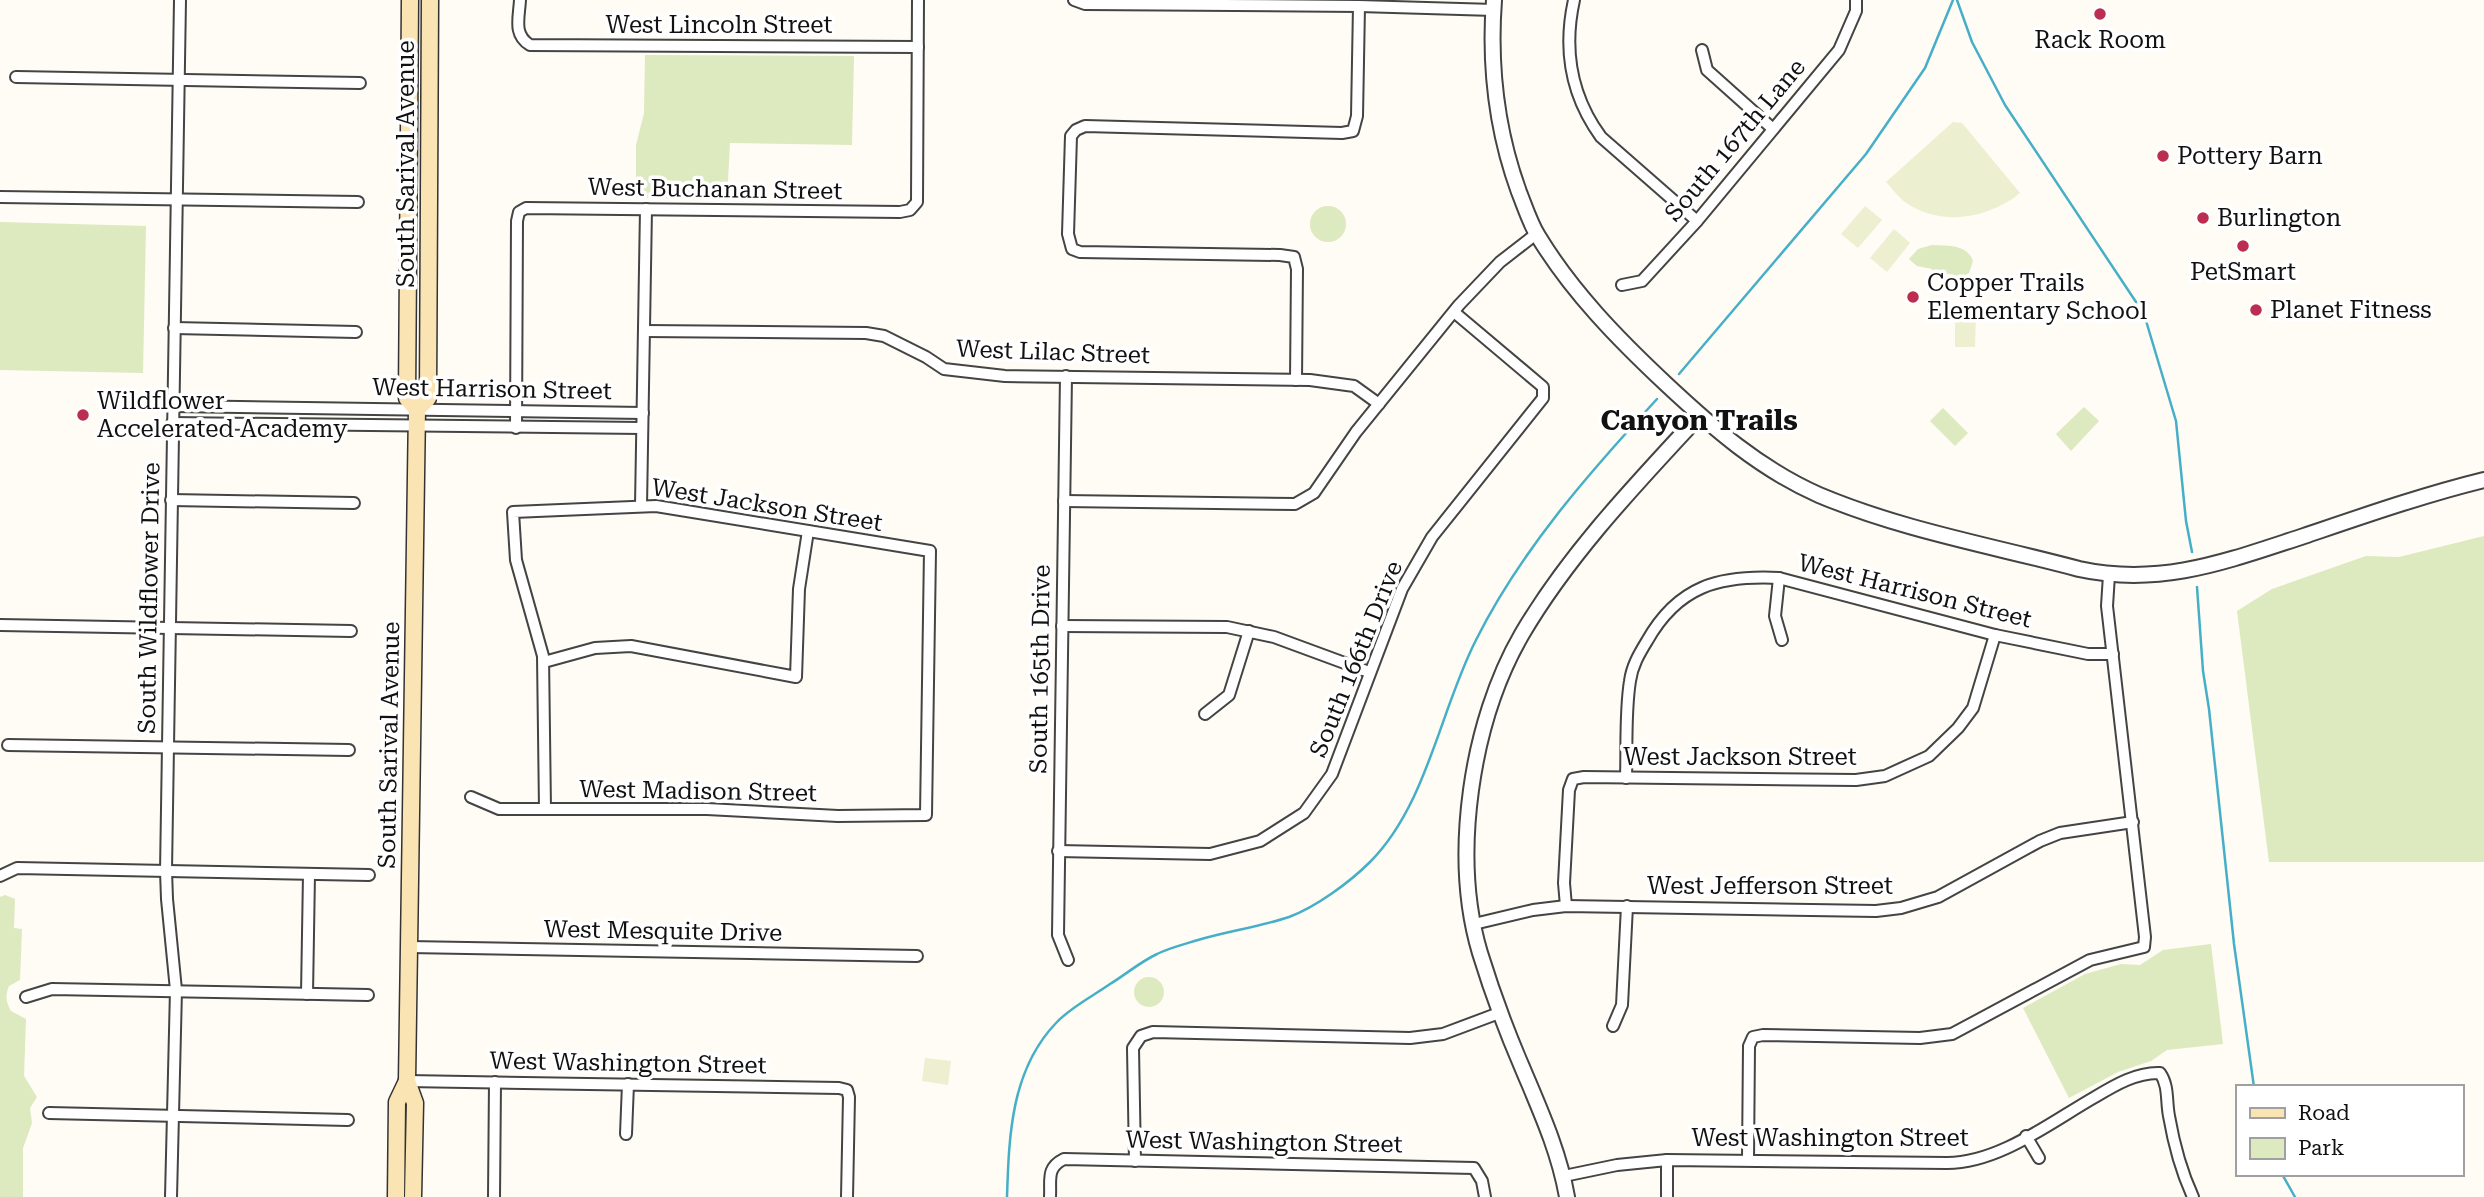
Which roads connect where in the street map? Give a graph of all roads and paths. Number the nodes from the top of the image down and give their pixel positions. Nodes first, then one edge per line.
1 (180, 0) edge
2 (410, 0) edge
3 (430, 0) edge
4 (520, 0) edge
5 (918, 0) edge
6 (1574, 0) edge
7 (1856, 0) edge
8 (1074, 1) edge
9 (1494, 5) edge
10 (1359, 6) junction
11 (918, 47) junction
12 (1702, 50) dead end
13 (16, 77) dead end
14 (179, 80) junction
15 (360, 83) dead end
16 (1773, 129) junction
17 (0, 197) edge
18 (177, 200) junction
19 (358, 202) dead end
20 (646, 209) junction
21 (1697, 221) junction
22 (1536, 234) junction
23 (1622, 285) dead end
24 (1454, 312) junction
25 (174, 328) junction
26 (645, 331) junction
27 (356, 332) dead end
28 (1066, 376) junction
29 (1296, 380) junction
30 (1379, 404) junction
31 (173, 406) junction
32 (417, 409) junction
33 (516, 411) junction
34 (643, 412) junction
35 (1699, 416) junction
36 (172, 423) junction
37 (417, 428) junction
38 (516, 428) junction
39 (642, 428) junction
40 (2484, 480) edge
41 (171, 499) junction
42 (1064, 501) junction
43 (354, 503) dead end
44 (641, 506) junction
45 (808, 531) junction
46 (2109, 575) junction
47 (1779, 578) junction
48 (0, 625) edge
49 (1062, 626) junction
50 (170, 628) junction
51 (351, 631) dead end
52 (1249, 631) junction
53 (1995, 635) junction
54 (1782, 640) dead end
55 (2113, 654) junction
56 (544, 662) junction
57 (1369, 672) junction
58 (1205, 714) dead end
59 (8, 744) dead end
60 (168, 748) junction
61 (349, 750) dead end
62 (1626, 778) junction
63 (471, 797) dead end
64 (545, 809) junction
65 (926, 815) joint
66 (2133, 822) junction
67 (1058, 850) junction
68 (166, 871) junction
69 (309, 874) junction
70 (0, 876) edge
71 (369, 876) dead end
72 (1566, 906) junction
73 (1627, 906) junction
74 (1474, 924) junction
75 (409, 947) junction
76 (917, 956) dead end
77 (1068, 960) dead end
78 (176, 990) junction
79 (307, 994) junction
80 (368, 995) dead end
81 (26, 997) dead end
82 (1499, 1013) junction
83 (1613, 1026) dead end
84 (407, 1081) junction
85 (495, 1082) junction
86 (628, 1084) junction
87 (49, 1113) dead end
88 (173, 1116) junction
89 (348, 1120) dead end
90 (626, 1134) dead end
91 (2026, 1136) junction
92 (2039, 1158) dead end
93 (1748, 1159) junction
94 (1667, 1160) junction
95 (1135, 1161) junction
96 (1563, 1176) junction
97 (171, 1197) edge
98 (396, 1197) edge
99 (414, 1197) edge
100 (494, 1197) edge
101 (847, 1197) edge
102 (1050, 1197) edge
103 (1485, 1197) edge
104 (1567, 1197) edge
105 (1667, 1197) edge
106 (2193, 1197) edge

1 - 14 street, South Wildflower Drive
2 - 32 main road, South Sarival Avenue
3 - 32 main road, South Sarival Avenue
4 - 11 street, West Lincoln Street
5 - 11 street
6 - 21 street
7 - 16 street, South 167th Lane
8 - 10 street
9 - 10 street
9 - 22 street
10 - 29 street
11 - 20 street, West Buchanan Street
12 - 16 street
13 - 14 street
14 - 15 street
14 - 18 street, South Wildflower Drive
16 - 21 street, South 167th Lane
17 - 18 street
18 - 19 street
18 - 25 street, South Wildflower Drive
20 - 26 street
20 - 33 street, West Buchanan Street
21 - 23 street, South 167th Lane
22 - 24 street
22 - 35 street
24 - 30 street
24 - 57 street, South 166th Drive
25 - 27 street
25 - 31 street, South Wildflower Drive
26 - 28 street, West Lilac Street
26 - 34 street
28 - 29 street, West Lilac Street
28 - 42 street, South 165th Drive
29 - 30 street, West Lilac Street
30 - 42 street
31 - 32 street, West Harrison Street
31 - 36 street, South Wildflower Drive
32 - 33 street, West Harrison Street
32 - 37 main road, South Sarival Avenue
33 - 34 street, West Harrison Street
33 - 38 street
34 - 39 street
35 - 46 street
35 - 74 street
36 - 37 street, West Harrison Street
36 - 41 street, South Wildflower Drive
37 - 38 street, West Harrison Street
37 - 75 main road, South Sarival Avenue
38 - 39 street, West Harrison Street
39 - 44 street
40 - 46 street
41 - 43 street
41 - 50 street, South Wildflower Drive
42 - 49 street, South 165th Drive
44 - 45 street, West Jackson Street
44 - 56 street, West Jackson Street
45 - 56 street
45 - 65 street, West Jackson Street
46 - 55 street
47 - 53 street, West Harrison Street
47 - 54 street
47 - 62 street, West Harrison Street
48 - 50 street
49 - 52 street
49 - 67 street, South 165th Drive
50 - 51 street
50 - 60 street, South Wildflower Drive
52 - 57 street
52 - 58 street
53 - 55 street, West Harrison Street
53 - 62 street, West Jackson Street
55 - 66 street
56 - 64 street
57 - 67 street, South 166th Drive
59 - 60 street
60 - 61 street
60 - 68 street, South Wildflower Drive
62 - 72 street, West Jackson Street
63 - 64 street, West Madison Street
64 - 65 street, West Madison Street
66 - 73 street, West Jefferson Street
66 - 93 street
67 - 77 street, South 165th Drive
68 - 69 street
68 - 70 street
68 - 78 street, South Wildflower Drive
69 - 71 street
69 - 79 street
72 - 73 street, West Jefferson Street
72 - 74 street, West Jefferson Street
73 - 83 street
74 - 82 street
75 - 76 street, West Mesquite Drive
75 - 84 main road, South Sarival Avenue
78 - 79 street
78 - 81 street
78 - 88 street, South Wildflower Drive
79 - 80 street
82 - 95 street
82 - 96 street
84 - 85 street, West Washington Street
84 - 98 main road, South Sarival Avenue
84 - 99 main road, South Sarival Avenue
85 - 86 street, West Washington Street
85 - 100 street
86 - 90 street
86 - 101 street, West Washington Street
87 - 88 street
88 - 89 street
88 - 97 street, South Wildflower Drive
91 - 92 street
91 - 93 street, West Washington Street
91 - 106 street, West Washington Street
93 - 94 street, West Washington Street
94 - 96 street, West Washington Street
94 - 105 street
95 - 102 street, West Washington Street
95 - 103 street, West Washington Street
96 - 104 street

